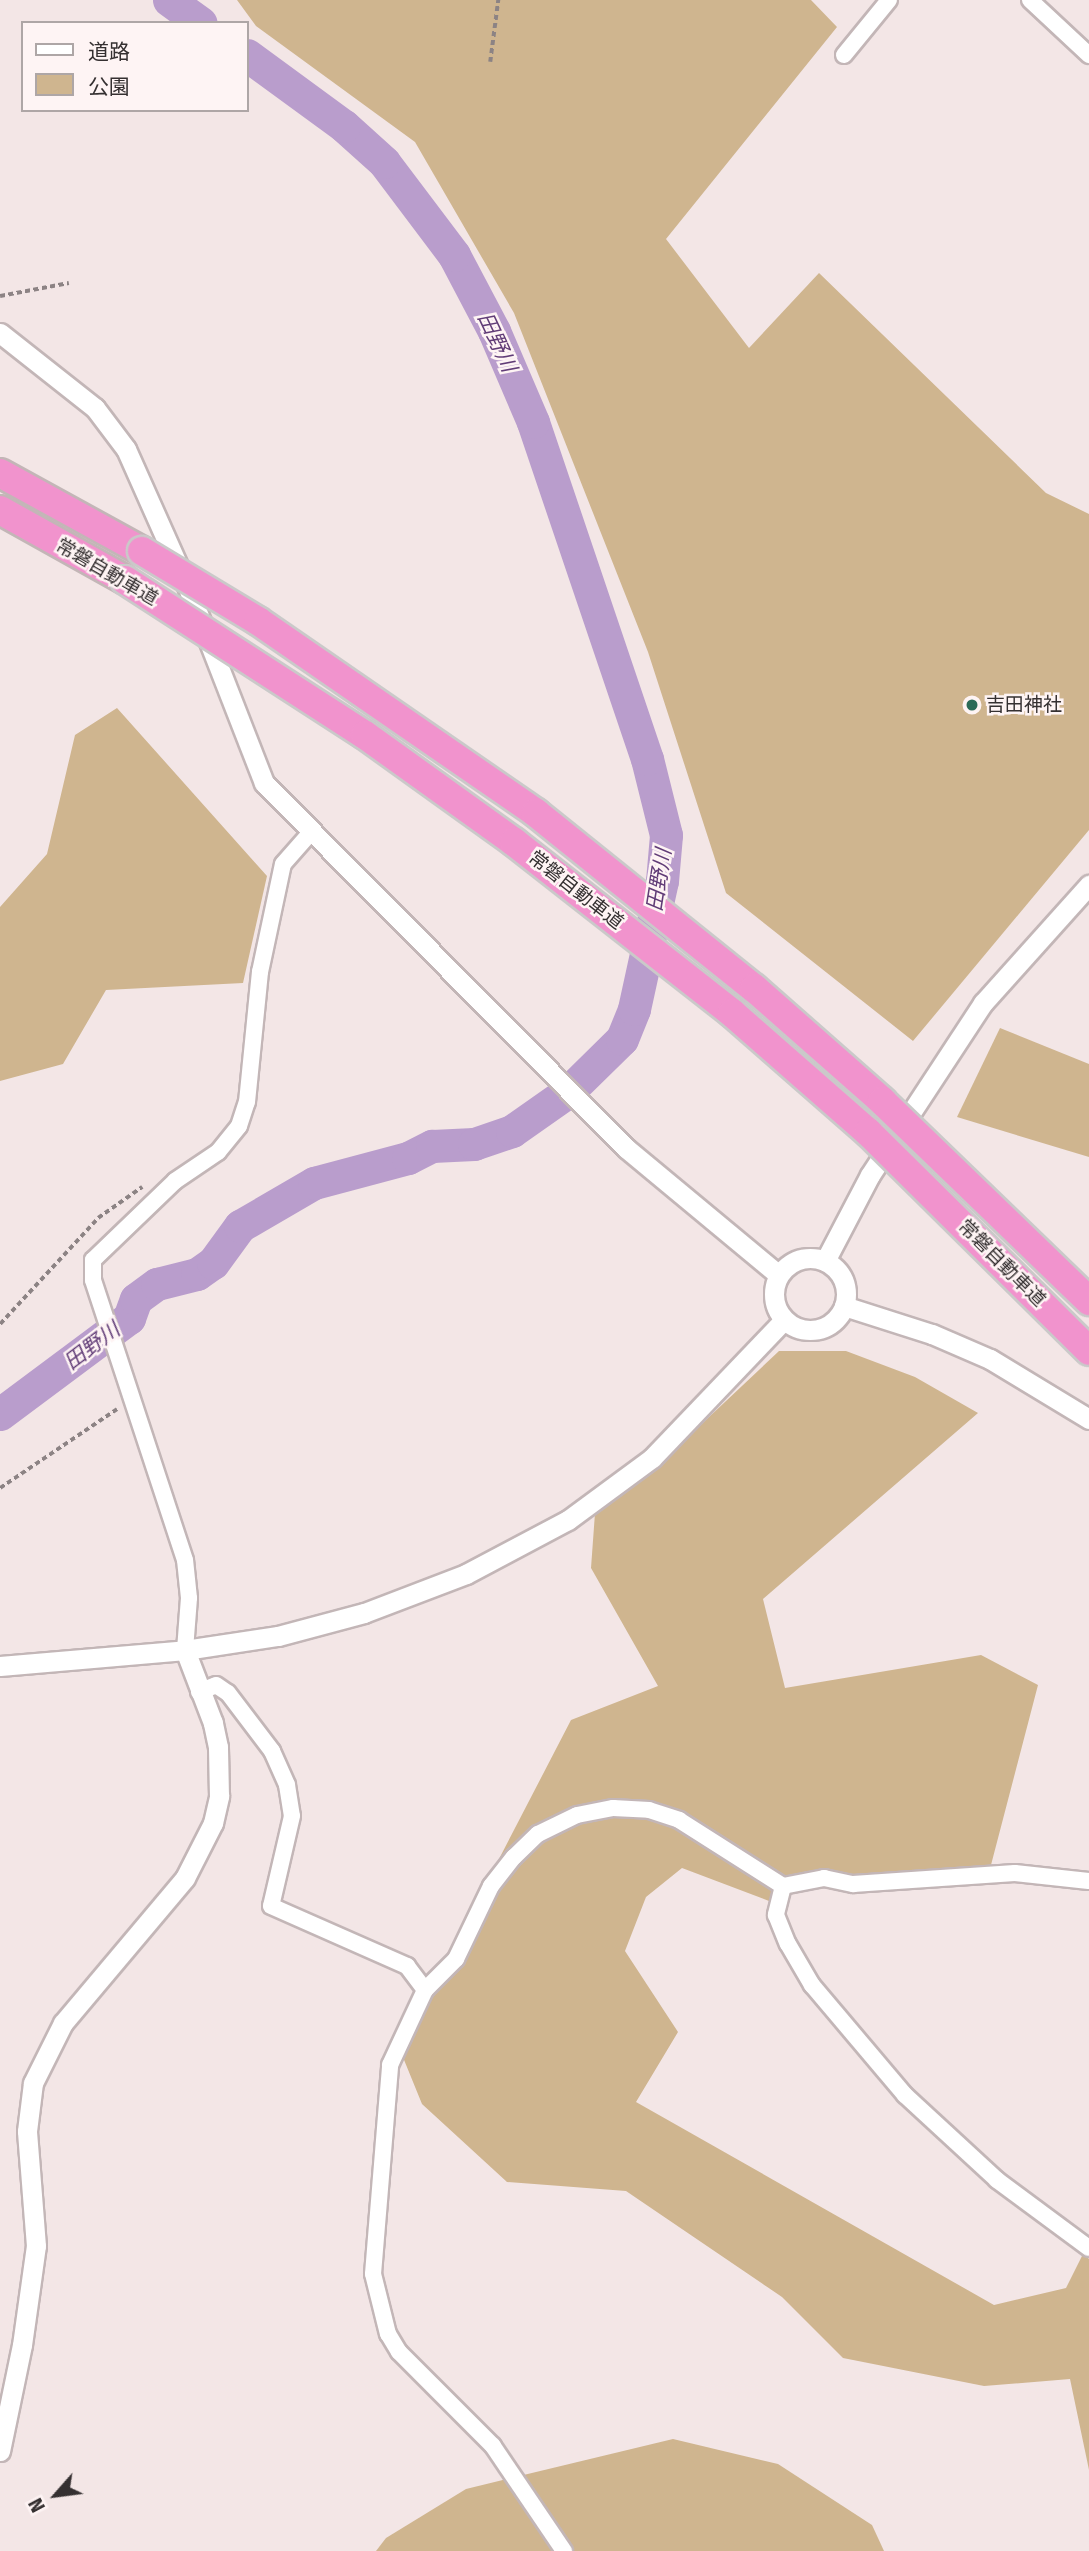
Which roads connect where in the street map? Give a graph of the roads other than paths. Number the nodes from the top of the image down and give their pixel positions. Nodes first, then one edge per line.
1 (889, 0) edge
2 (1030, 0) edge
3 (844, 55) dead end
4 (1089, 55) edge
5 (0, 333) edge
6 (0, 473) edge
7 (0, 510) edge
8 (312, 831) junction
9 (1089, 884) edge
10 (825, 1261) junction
11 (779, 1275) junction
12 (1089, 1301) edge
13 (845, 1306) junction
14 (784, 1320) junction
15 (1089, 1351) edge
16 (1089, 1419) edge
17 (185, 1650) junction
18 (0, 1666) edge
19 (199, 1692) junction
20 (1089, 1881) edge
21 (783, 1886) junction
22 (425, 1990) junction
23 (1089, 2248) edge
24 (0, 2451) edge
25 (564, 2551) edge

1 - 3 street
2 - 4 street
5 - 8 street
6 - 12 highway, 常磐自動車道, bridge
7 - 15 highway, 常磐自動車道, bridge
8 - 11 street
8 - 17 street
9 - 10 street
10 - 11 street
10 - 13 street
11 - 14 street
13 - 14 street
13 - 16 street
14 - 17 street
17 - 18 street
17 - 19 street
19 - 22 street
19 - 24 street
20 - 21 street
21 - 22 street
21 - 23 street
22 - 25 street

